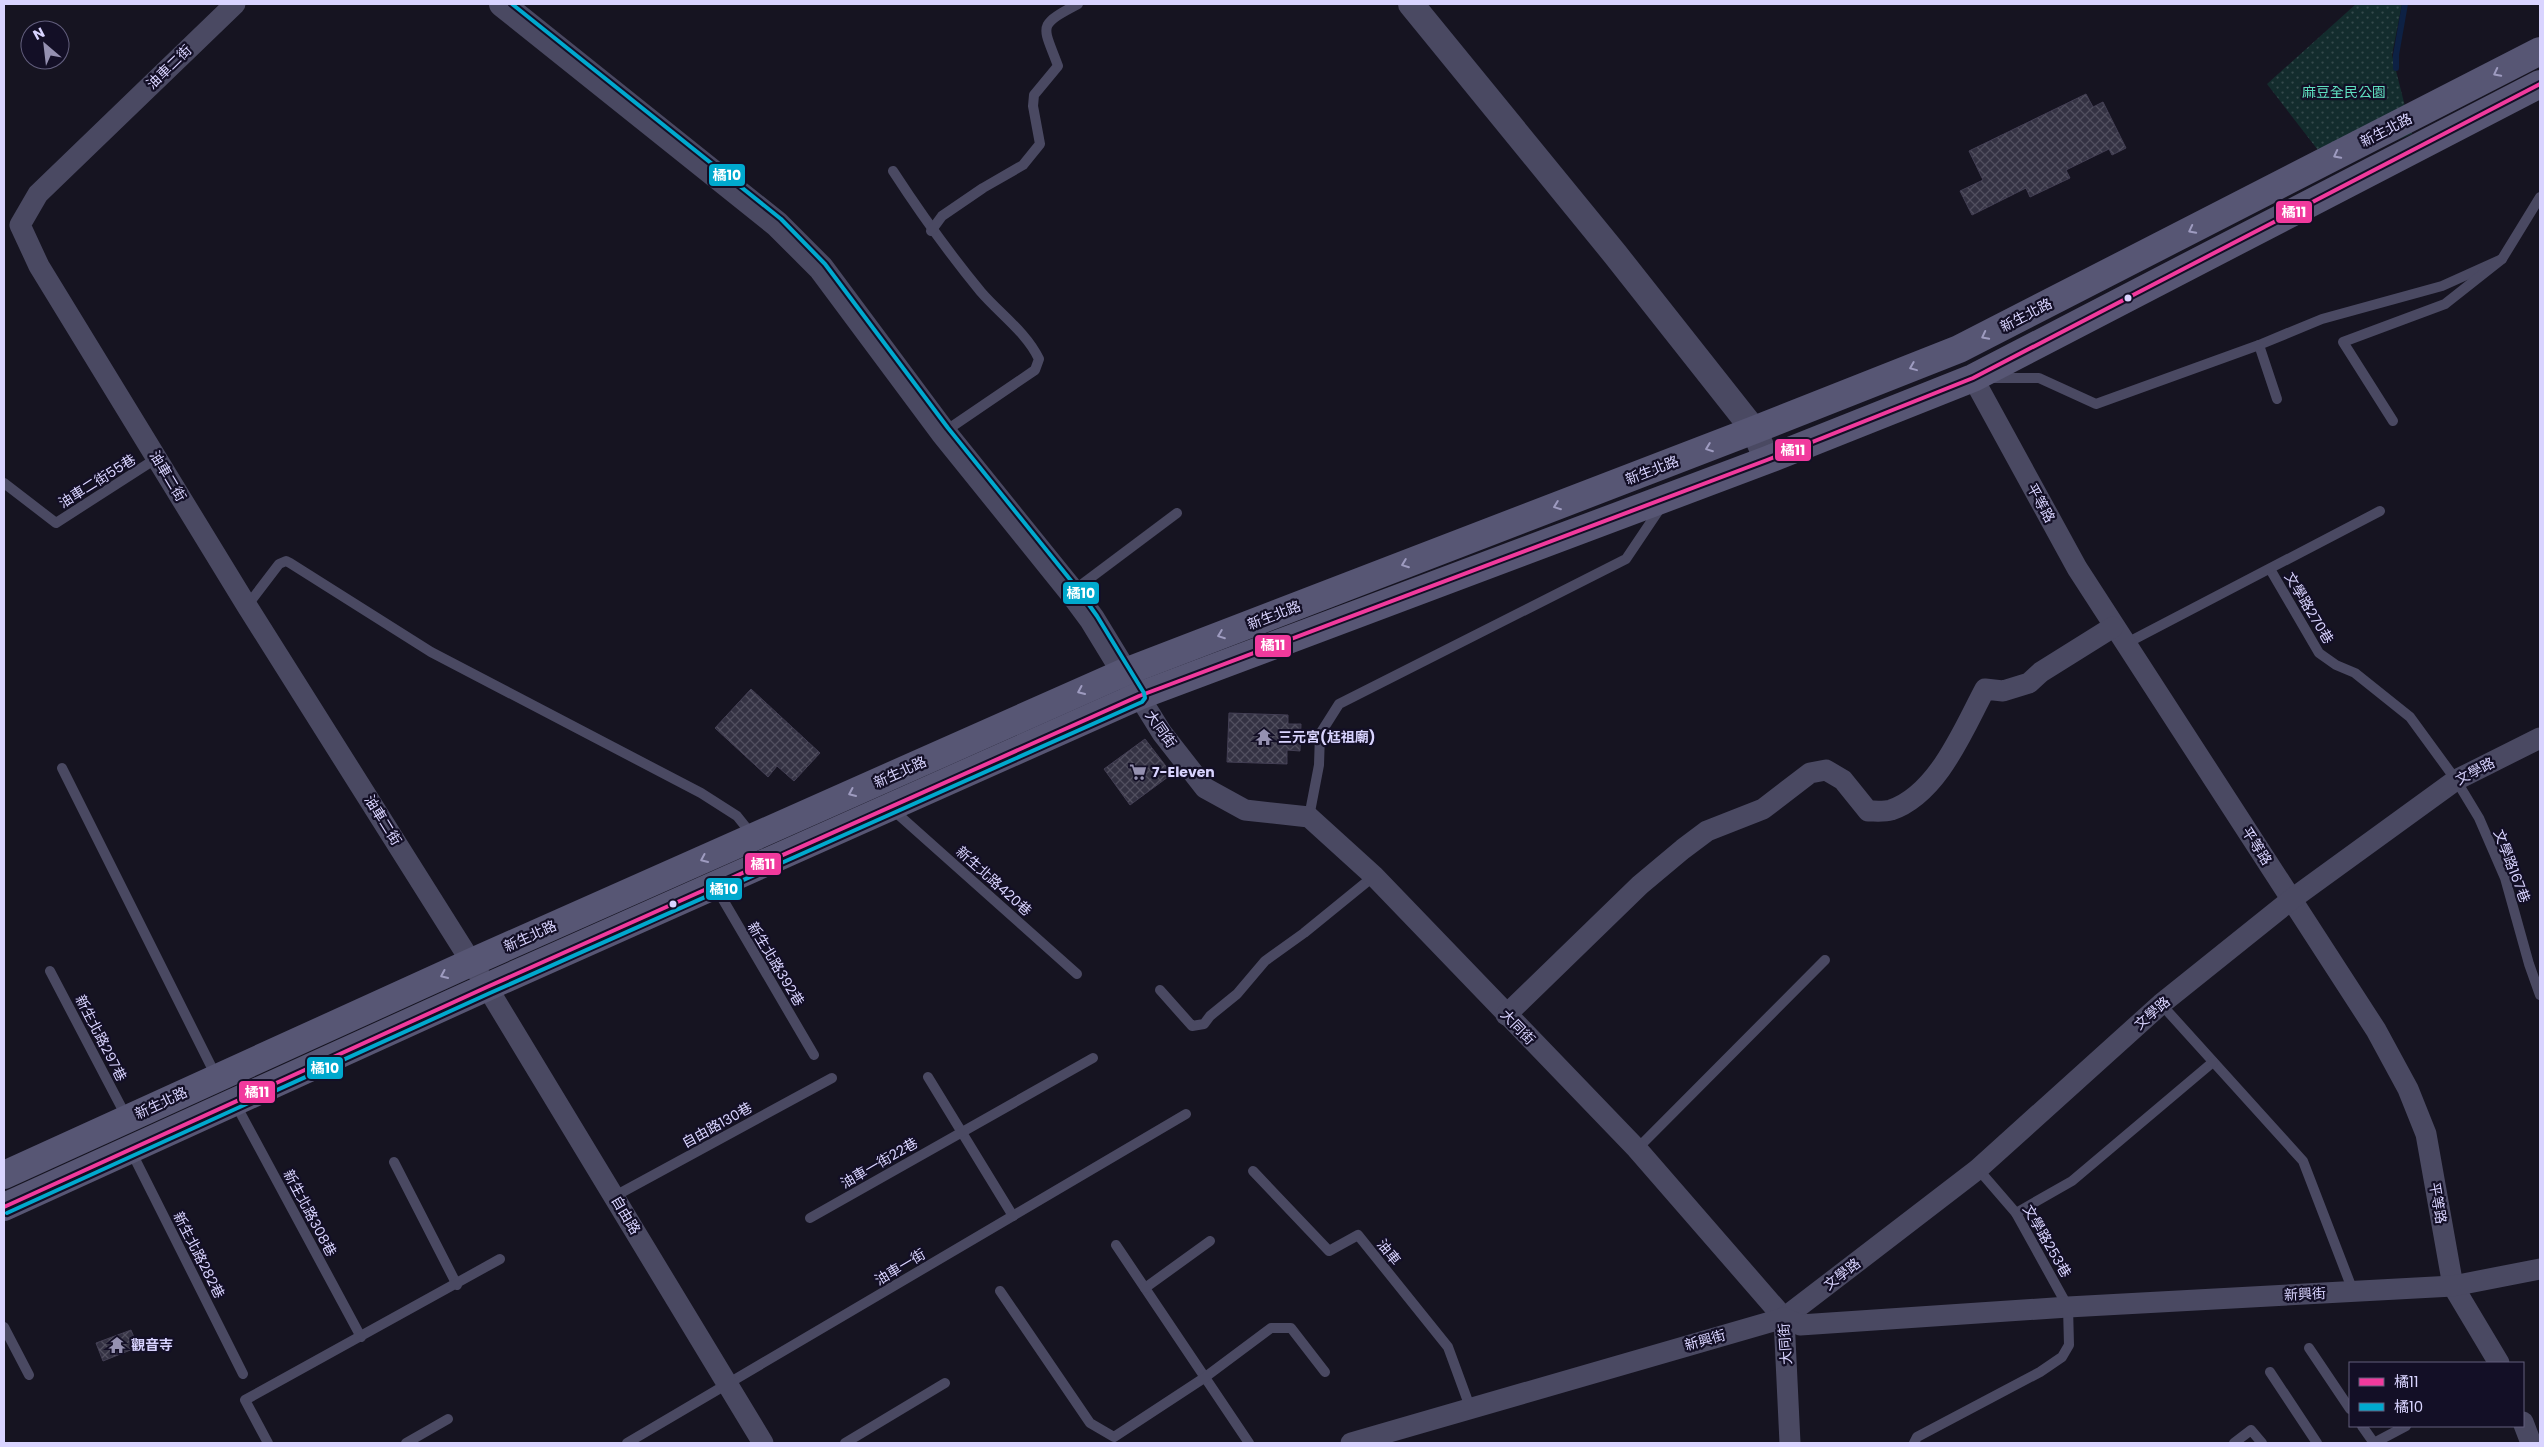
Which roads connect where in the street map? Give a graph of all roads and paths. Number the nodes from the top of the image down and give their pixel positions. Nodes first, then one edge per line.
1 (235, 4) edge
2 (502, 4) edge
3 (1078, 4) edge
4 (1410, 4) edge
5 (2540, 51) edge
6 (2540, 84) edge
7 (893, 171) dead end
8 (2540, 197) edge
9 (931, 231) junction
10 (2502, 259) junction
11 (2260, 345) junction
12 (1959, 349) junction
13 (1973, 378) junction
14 (2277, 400) dead end
15 (2393, 421) dead end
16 (1754, 430) junction
17 (943, 432) junction
18 (157, 458) junction
19 (1767, 460) junction
20 (4, 483) edge
21 (1667, 498) junction
22 (2380, 511) dead end
23 (1177, 513) dead end
24 (2270, 569) junction
25 (1072, 592) junction
26 (247, 606) junction
27 (2113, 627) junction
28 (2125, 644) junction
29 (1125, 672) junction
30 (1139, 696) junction
31 (2540, 738) edge
32 (62, 768) dead end
33 (2456, 780) junction
34 (892, 808) junction
35 (1310, 818) junction
36 (760, 850) junction
37 (1374, 876) junction
38 (715, 886) junction
39 (2292, 899) junction
40 (1825, 960) dead end
41 (472, 962) junction
42 (50, 971) dead end
43 (1077, 974) dead end
44 (487, 987) junction
45 (1160, 990) dead end
46 (2540, 995) edge
47 (2161, 1004) junction
48 (1506, 1015) junction
49 (814, 1055) dead end
50 (1093, 1058) dead end
51 (2213, 1062) junction
52 (928, 1077) dead end
53 (216, 1078) junction
54 (832, 1078) dead end
55 (235, 1103) junction
56 (1186, 1114) dead end
57 (127, 1119) junction
58 (962, 1131) junction
59 (130, 1149) junction
60 (1637, 1149) junction
61 (394, 1162) dead end
62 (1978, 1169) junction
63 (1253, 1171) dead end
64 (4, 1175) edge
65 (615, 1196) junction
66 (4, 1207) edge
67 (2016, 1213) junction
68 (1013, 1216) junction
69 (810, 1218) dead end
70 (1210, 1241) dead end
71 (1116, 1246) dead end
72 (500, 1259) dead end
73 (2540, 1269) edge
74 (457, 1285) junction
75 (2453, 1286) junction
76 (1145, 1288) junction
77 (1000, 1291) dead end
78 (2353, 1291) junction
79 (2068, 1307) junction
80 (1784, 1318) junction
81 (4, 1327) edge
82 (361, 1336) junction
83 (2309, 1348) dead end
84 (2498, 1362) edge
85 (1325, 1372) dead end
86 (2270, 1372) dead end
87 (243, 1374) dead end
88 (29, 1375) dead end
89 (1204, 1378) junction
90 (945, 1383) dead end
91 (727, 1385) junction
92 (1470, 1407) junction
93 (2349, 1408) edge
94 (448, 1420) dead end
95 (2524, 1425) edge
96 (2363, 1427) edge
97 (2404, 1427) edge
98 (268, 1443) edge
99 (406, 1443) edge
100 (627, 1443) edge
101 (763, 1443) edge
102 (845, 1443) edge
103 (1249, 1443) edge
104 (1350, 1443) edge
105 (1790, 1443) edge
106 (1914, 1443) edge
107 (2234, 1443) edge
108 (2262, 1443) edge
109 (2317, 1443) edge
110 (2374, 1443) edge
111 (2531, 1443) edge

1 - 18 street, 油車二街
2 - 17 street
3 - 9 lane
4 - 16 street
5 -> 12 main road, 新生北路
6 - 13 main road, 新生北路
7 - 9 lane
8 - 10 lane
9 - 17 lane
10 - 11 lane
10 - 15 lane
11 - 13 lane
11 - 14 lane
12 - 13 street, 平等路
12 -> 16 main road, 新生北路
13 - 19 main road, 新生北路
13 - 27 street, 平等路
16 - 19 street
16 -> 29 main road, 新生北路
17 - 25 street
18 - 20 lane, 油車二街55巷
18 - 26 street, 油車二街
19 - 21 main road, 新生北路
21 - 30 main road, 新生北路
21 - 35 lane
22 - 24 lane
23 - 25 lane
24 - 28 lane
24 - 33 lane, 文學路270巷
25 - 29 street
26 - 36 lane
26 - 41 street, 油車二街
27 - 28 street, 平等路
27 - 48 street
28 - 39 street, 平等路
29 - 30 street
29 -> 36 main road, 新生北路
30 - 34 main road, 新生北路
30 - 35 street, 大同街
31 - 33 street, 文學路
32 - 53 lane
33 - 39 street, 文學路
33 - 46 lane, 文學路167巷
34 - 36 main road, 新生北路
34 - 43 lane, 新生北路420巷
35 - 37 street, 大同街
36 - 38 main road, 新生北路
36 -> 41 main road, 新生北路
37 - 45 lane
37 - 48 street, 大同街
38 - 44 main road, 新生北路
38 - 49 lane, 新生北路392巷
39 - 47 street, 文學路
39 - 75 street, 平等路
40 - 60 lane
41 - 44 street, 油車二街
41 -> 53 main road, 新生北路
42 - 57 lane, 新生北路297巷
44 - 55 main road, 新生北路
44 - 65 street, 自由路
47 - 51 lane
47 - 62 street, 文學路
48 - 60 street, 大同街
50 - 58 lane, 油車一街22巷
51 - 67 lane
51 - 78 lane
52 - 58 lane
53 - 57 main road, 新生北路
54 - 65 lane, 自由路130巷
55 - 59 main road, 新生北路
55 - 82 lane, 新生北路308巷
56 - 68 lane, 油車一街
57 - 64 main road, 新生北路
58 - 68 lane
58 - 69 lane, 油車一街22巷
59 - 66 main road, 新生北路
59 - 87 lane, 新生北路282巷
60 - 80 street, 大同街
61 - 74 lane
62 - 67 lane, 文學路253巷
62 - 80 street, 文學路
63 - 92 lane, 油車
65 - 91 street, 自由路
67 - 79 lane, 文學路253巷
68 - 91 lane, 油車一街
70 - 76 lane
71 - 76 lane
72 - 74 lane
73 - 75 street, 新興街
74 - 82 lane
75 - 78 street, 新興街
75 - 84 street, 平等路
76 - 89 lane
77 - 89 lane
78 - 79 street, 新興街
79 - 80 street, 新興街
79 - 106 lane
80 - 92 street, 新興街
80 - 105 street, 大同街
81 - 88 lane
82 - 98 lane
83 - 93 lane
85 - 89 lane
86 - 109 lane
89 - 103 lane
90 - 102 lane
91 - 100 lane, 油車一街
91 - 101 street, 自由路
92 - 104 street, 新興街
94 - 99 lane
95 - 111 street
96 - 110 lane
97 - 110 lane
107 - 108 lane

